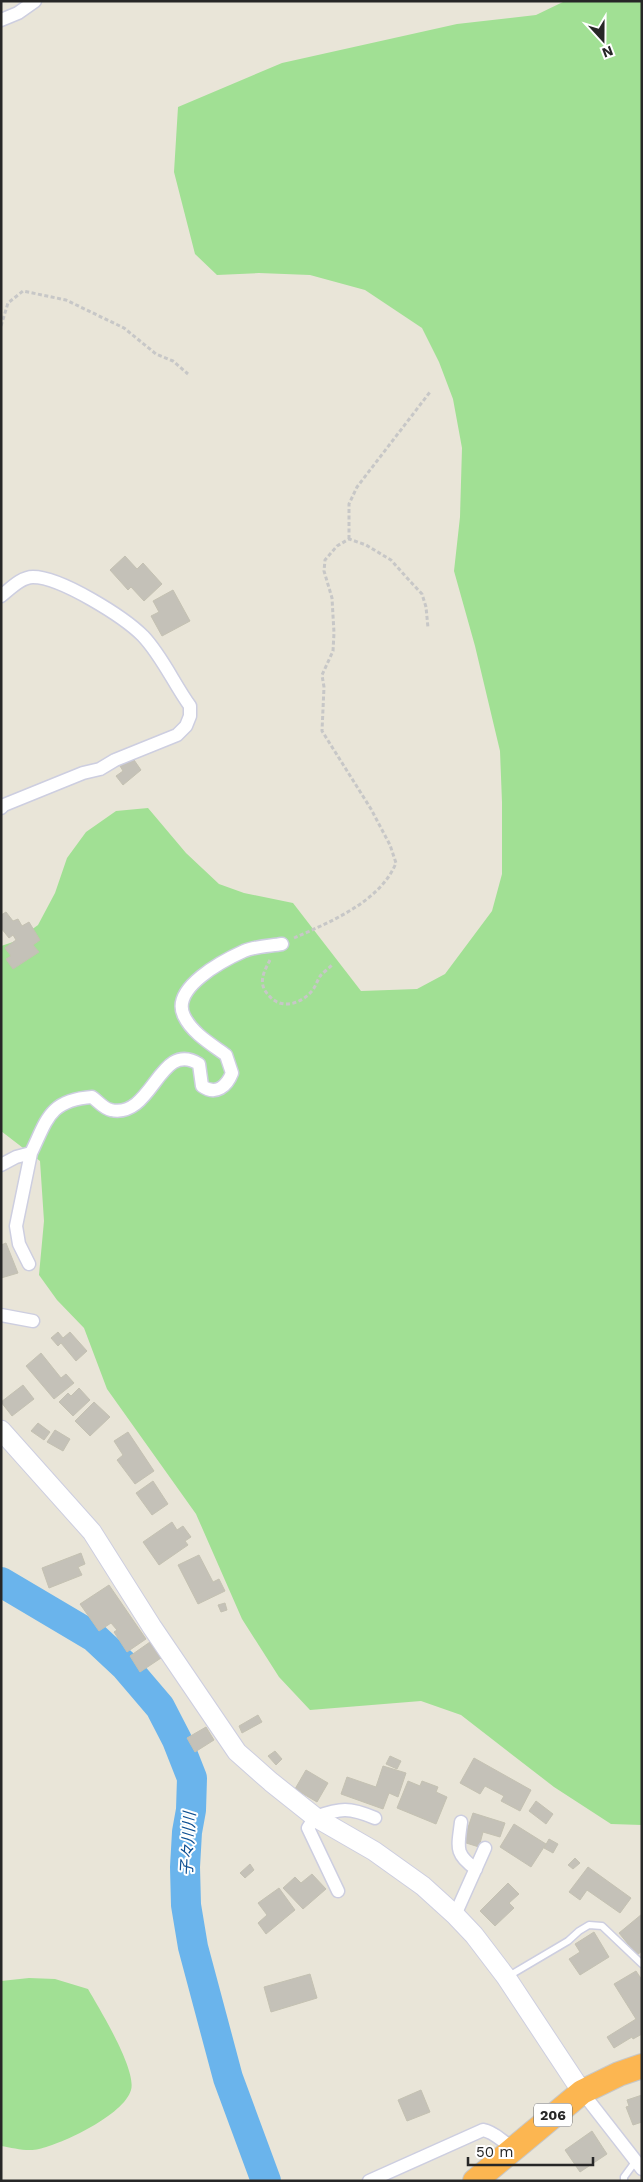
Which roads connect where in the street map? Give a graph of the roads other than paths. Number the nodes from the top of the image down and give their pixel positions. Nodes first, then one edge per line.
1 (35, 1) edge
2 (1, 20) edge
3 (1, 596) edge
4 (1, 808) edge
5 (282, 944) road end
6 (31, 1153) junction
7 (1, 1165) edge
8 (29, 1264) dead end
9 (1, 1315) edge
10 (33, 1321) dead end
11 (1, 1430) edge
12 (315, 1817) junction
13 (375, 1818) dead end
14 (461, 1822) dead end
15 (485, 1848) dead end
16 (476, 1869) junction
17 (338, 1891) dead end
18 (455, 1915) junction
19 (642, 1964) edge
20 (506, 1977) junction
21 (642, 2066) edge
22 (582, 2092) junction
23 (514, 2148) junction
24 (638, 2165) edge
25 (369, 2181) edge
26 (475, 2181) edge
27 (624, 2181) edge

1 - 2 street
3 - 4 street
5 - 6 street
6 - 7 street
6 - 8 street
9 - 10 street
11 - 12 street
12 - 13 street
12 - 17 street
12 - 18 street
14 - 16 street
15 - 16 street
16 - 18 street
18 - 20 street
19 - 20 lane
20 - 22 street
21 - 22 highway, 206
22 - 23 highway, 206
22 - 24 street
23 - 25 street
23 - 26 highway, 206
24 - 27 lane

